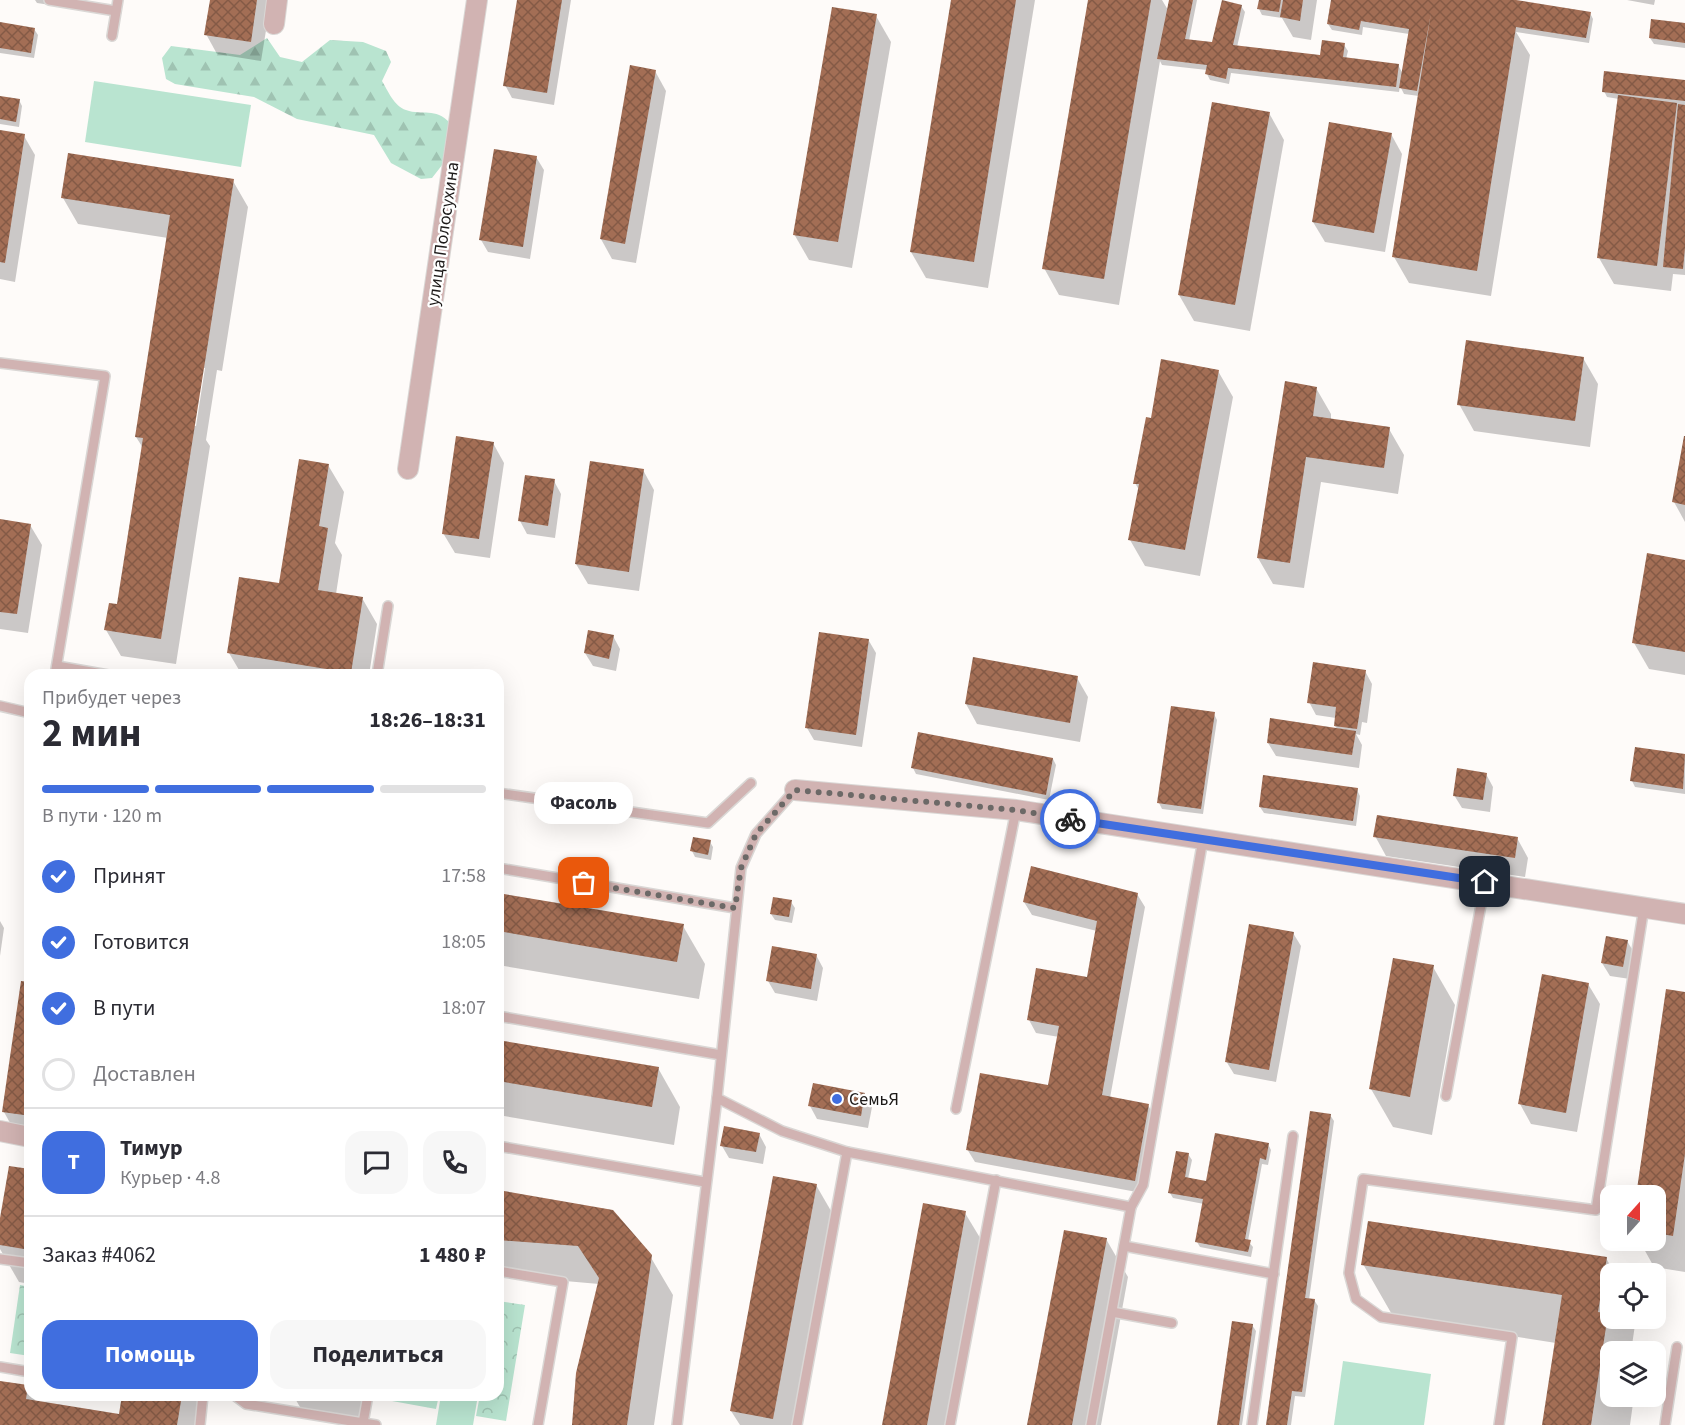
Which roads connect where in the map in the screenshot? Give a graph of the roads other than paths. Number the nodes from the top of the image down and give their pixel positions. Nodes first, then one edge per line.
1 (49, 0) edge
2 (118, 0) edge
3 (277, 0) edge
4 (477, 0) edge
5 (116, 11) junction
6 (274, 24) dead end
7 (112, 36) dead end
8 (0, 363) edge
9 (408, 469) dead end
10 (388, 606) dead end
11 (56, 669) edge
12 (378, 669) edge
13 (0, 706) edge
14 (24, 712) edge
15 (751, 783) dead end
16 (795, 790) joint
17 (504, 794) edge
18 (1016, 810) junction
19 (1203, 839) junction
20 (504, 869) edge
21 (1485, 882) junction
22 (1644, 907) junction
23 (735, 908) junction
24 (1685, 914) edge
25 (504, 1017) edge
26 (721, 1055) junction
27 (1446, 1096) dead end
28 (717, 1098) junction
29 (956, 1109) dead end
30 (0, 1131) edge
31 (24, 1136) edge
32 (1293, 1136) dead end
33 (504, 1147) edge
34 (847, 1152) junction
35 (996, 1180) junction
36 (705, 1182) junction
37 (1131, 1207) junction
38 (1124, 1246) junction
39 (0, 1259) edge
40 (24, 1262) edge
41 (504, 1272) edge
42 (1274, 1274) junction
43 (1112, 1312) junction
44 (1172, 1323) dead end
45 (1677, 1347) dead end
46 (0, 1367) edge
47 (24, 1371) edge
48 (202, 1401) edge
49 (242, 1401) edge
50 (367, 1401) edge
51 (363, 1423) junction
52 (200, 1425) edge
53 (376, 1425) edge
54 (538, 1425) edge
55 (677, 1425) edge
56 (796, 1425) edge
57 (950, 1425) edge
58 (1091, 1425) edge
59 (1252, 1425) edge
60 (1499, 1425) edge
61 (1665, 1425) edge

1 - 5 lane
2 - 5 lane
3 - 6 street
4 - 9 street, улица Полосухина
5 - 7 lane
8 - 11 lane
10 - 12 lane
13 - 14 lane
15 - 17 lane
16 - 18 street
16 - 23 lane
18 - 19 street
18 - 29 lane
19 - 21 street
19 - 37 lane
20 - 23 lane
21 - 22 street
21 - 27 lane
22 - 24 street
22 - 60 lane
23 - 26 lane
25 - 26 lane
26 - 28 lane
28 - 34 lane
28 - 36 lane
30 - 31 street
32 - 42 lane
33 - 36 lane
34 - 35 lane
34 - 56 lane
35 - 37 lane
35 - 57 lane
36 - 55 lane
37 - 38 lane
38 - 42 lane
38 - 43 lane
39 - 40 lane
41 - 54 lane
42 - 59 lane
43 - 44 lane
43 - 58 lane
45 - 61 lane
46 - 47 lane
48 - 52 lane
49 - 51 lane
50 - 51 lane
51 - 53 lane

